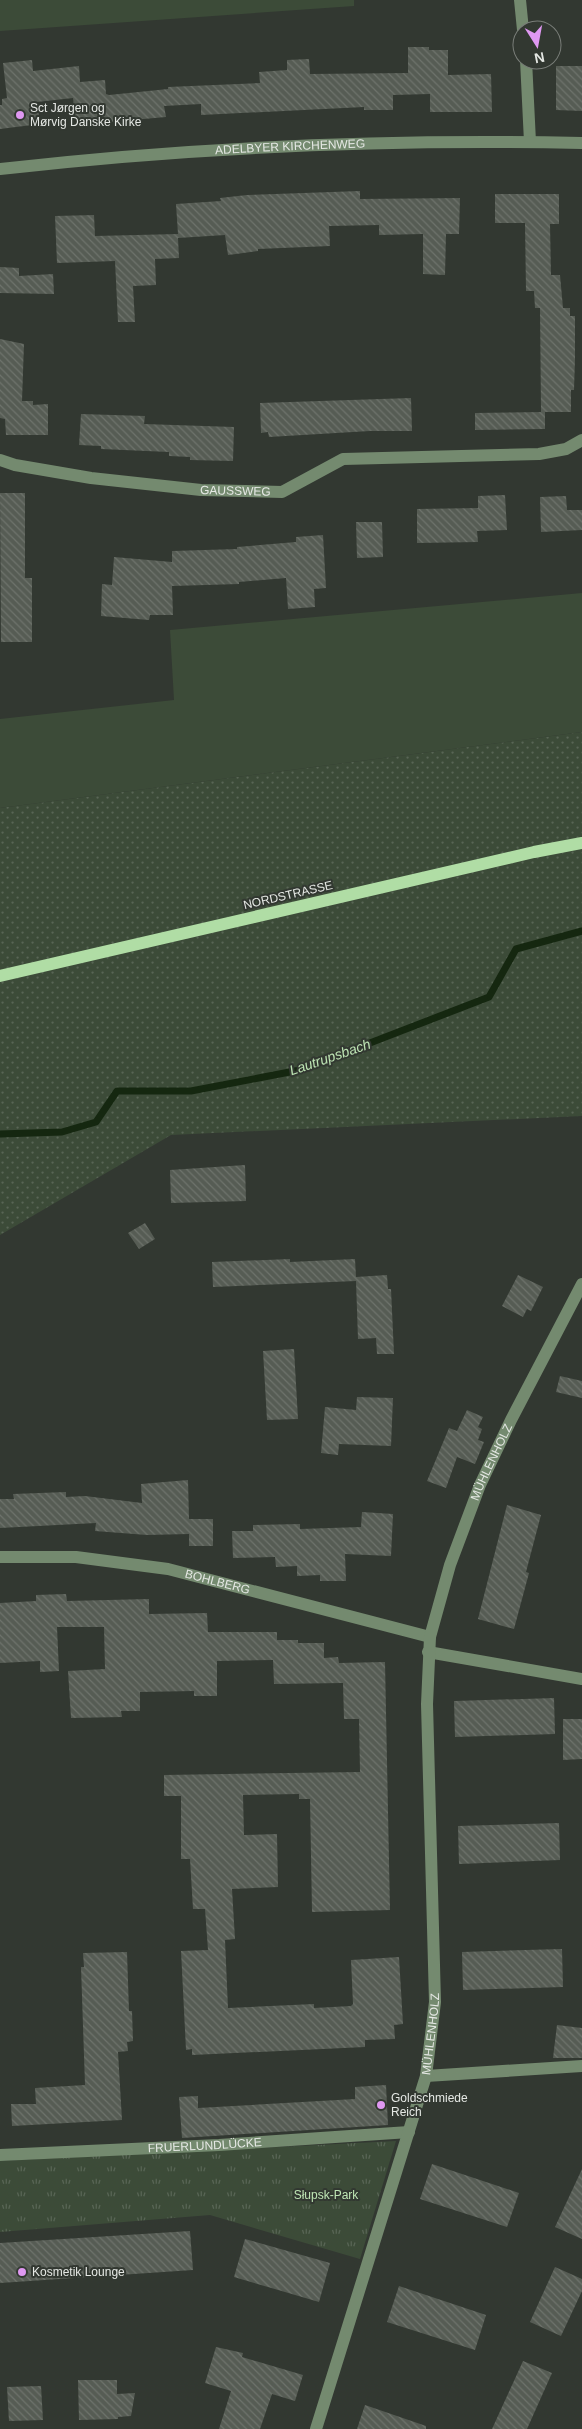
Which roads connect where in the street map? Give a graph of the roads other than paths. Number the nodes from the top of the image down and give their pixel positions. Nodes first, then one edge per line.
1 (520, 0) edge
2 (522, 20) edge
3 (526, 70) edge
4 (530, 142) junction
5 (582, 143) edge
6 (0, 169) edge
7 (582, 440) edge
8 (0, 460) edge
9 (582, 843) edge
10 (0, 976) edge
11 (582, 1284) edge
12 (0, 1557) edge
13 (430, 1637) junction
14 (428, 1652) junction
15 (582, 1679) edge
16 (582, 2066) edge
17 (426, 2076) junction
18 (409, 2132) junction
19 (0, 2155) edge
20 (316, 2429) edge

1 - 2 street
3 - 4 street
4 - 5 street, ADELBYER KIRCHENWEG
4 - 6 street, ADELBYER KIRCHENWEG
7 - 8 street, GAUSSWEG
9 - 10 main road, NORDSTRASSE
11 - 13 street, MÜHLENHOLZ
12 - 13 street, BOHLBERG
13 - 14 street, MÜHLENHOLZ
14 - 15 street
14 - 17 street, MÜHLENHOLZ
16 - 17 street
17 - 18 street, MÜHLENHOLZ
18 - 19 street, FRUERLUNDLÜCKE
18 - 20 street, MÜHLENHOLZ

